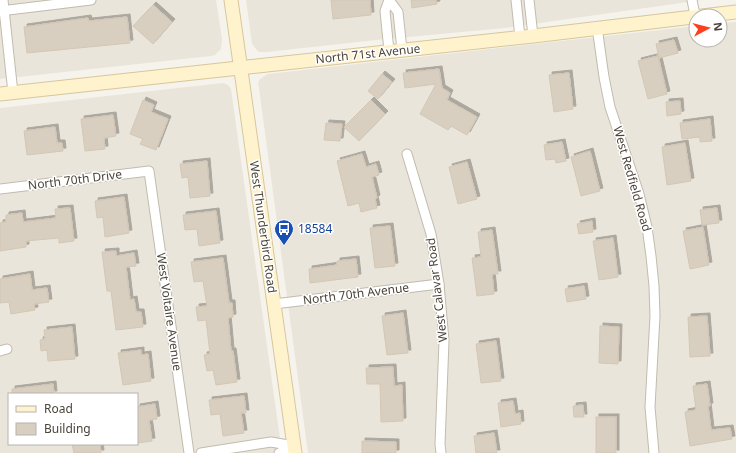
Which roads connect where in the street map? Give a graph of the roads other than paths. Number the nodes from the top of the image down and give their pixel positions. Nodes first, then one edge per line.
1 (3, 0) edge
2 (91, 0) edge
3 (232, 0) edge
4 (389, 0) edge
5 (529, 3) edge
6 (516, 4) edge
7 (2, 10) edge
8 (688, 16) edge
9 (399, 20) junction
10 (386, 22) junction
11 (597, 27) junction
12 (526, 36) junction
13 (396, 50) junction
14 (241, 68) junction
15 (6, 94) edge
16 (407, 154) dead end
17 (149, 171) joint
18 (0, 189) edge
19 (439, 284) junction
20 (274, 304) junction
21 (295, 450) edge
22 (189, 453) edge
23 (201, 453) edge
24 (279, 453) edge
25 (441, 453) edge
26 (654, 453) edge

1 - 7 street
2 - 7 street
3 - 14 street, West Thunderbird Road
4 - 9 street
4 - 10 street
5 - 6 street
5 - 12 street
6 - 12 street
7 - 15 street
8 - 11 street, North 71st Avenue
9 - 10 street
9 - 13 street
10 - 13 street
11 - 12 street, North 71st Avenue
11 - 26 street, West Redfield Road
12 - 13 street, North 71st Avenue
13 - 14 street, North 71st Avenue
14 - 15 street, North 71st Avenue
14 - 20 street, West Thunderbird Road
16 - 19 street, West Calavar Road
17 - 18 street, North 70th Drive
17 - 22 street, West Voltaire Avenue
19 - 20 street, North 70th Avenue
19 - 25 street, West Calavar Road
20 - 21 street, West Thunderbird Road
21 - 23 street
21 - 24 street

